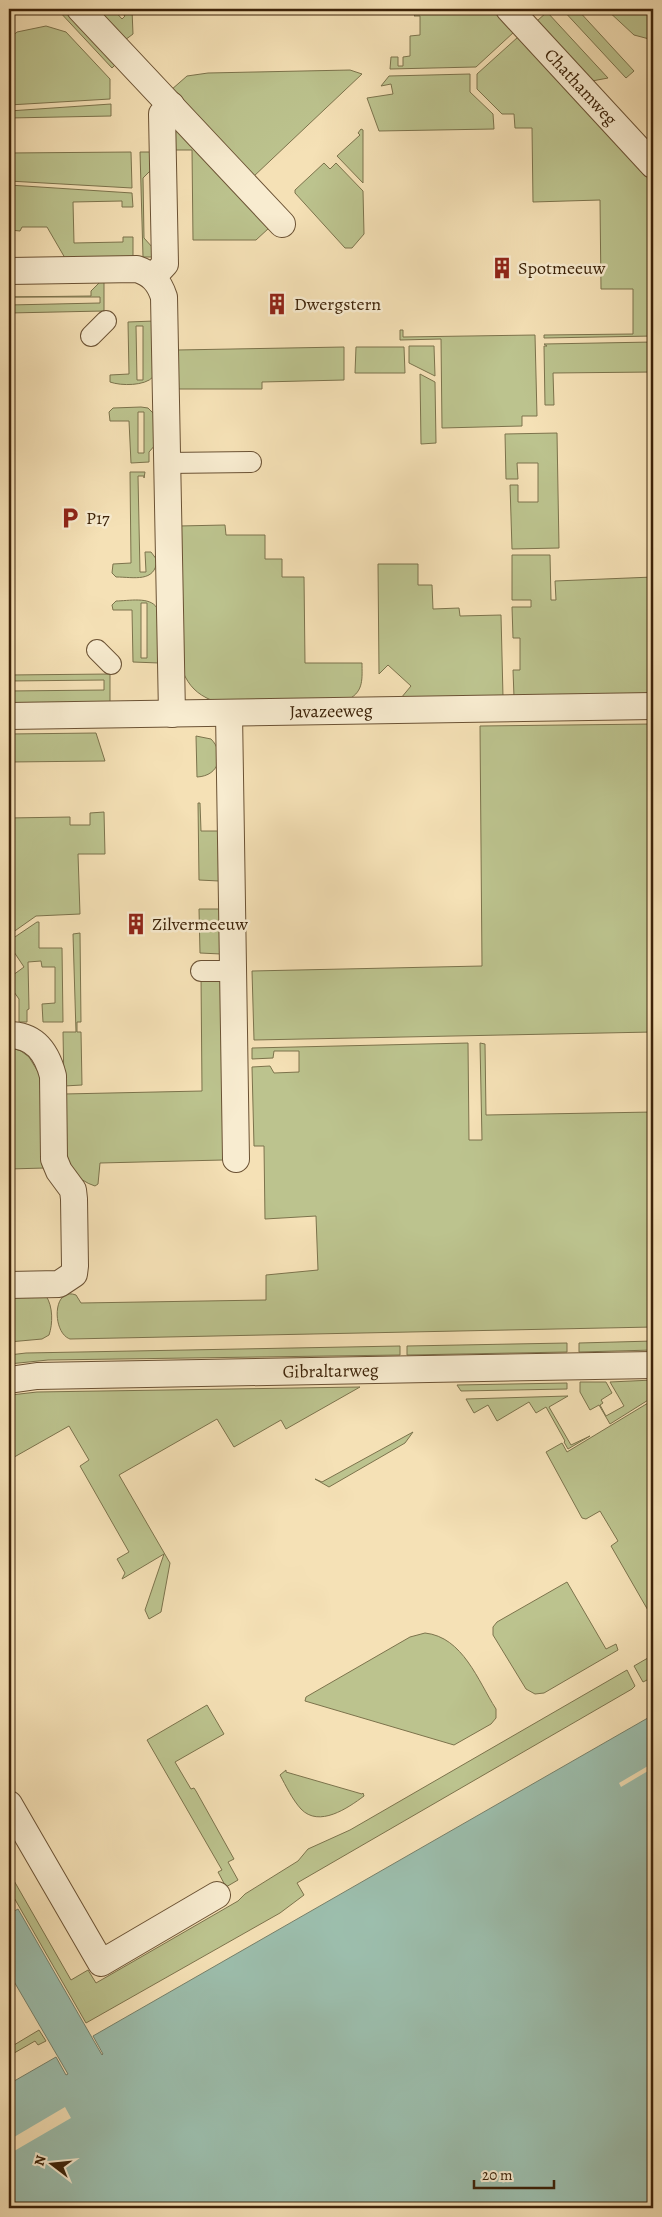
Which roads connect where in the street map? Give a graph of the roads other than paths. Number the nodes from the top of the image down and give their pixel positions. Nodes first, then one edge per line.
1 (80, 9) edge
2 (509, 9) edge
3 (171, 105) junction
4 (653, 165) edge
5 (282, 224) dead end
6 (9, 271) edge
7 (147, 284) junction
8 (106, 321) dead end
9 (91, 336) dead end
10 (250, 462) dead end
11 (167, 463) junction
12 (653, 706) edge
13 (229, 713) junction
14 (172, 714) junction
15 (9, 716) edge
16 (200, 971) dead end
17 (233, 971) junction
18 (9, 1035) edge
19 (236, 1160) dead end
20 (9, 1285) edge
21 (653, 1365) edge
22 (9, 1380) edge
23 (9, 1804) edge
24 (217, 1895) dead end

1 - 3 street
2 - 4 street, Chathamweg
3 - 5 street
3 - 7 street
6 - 7 street
7 - 11 street
8 - 9 street
10 - 11 street
11 - 14 street
12 - 13 street, Javazeeweg
13 - 14 street, Javazeeweg
13 - 17 street
14 - 15 street, Javazeeweg
16 - 17 street
17 - 19 street
18 - 20 street
21 - 22 street, Gibraltarweg
23 - 24 street

